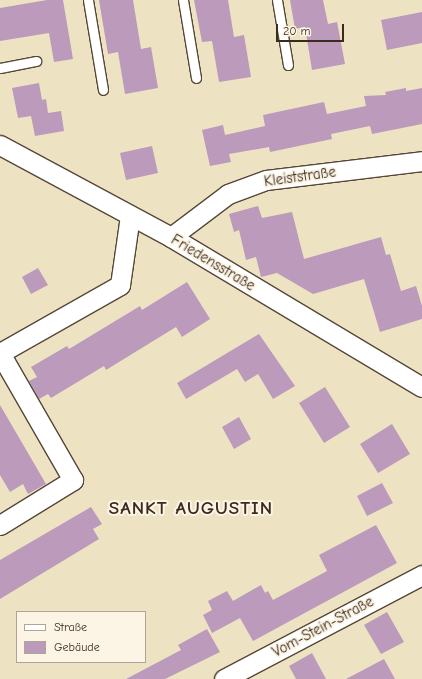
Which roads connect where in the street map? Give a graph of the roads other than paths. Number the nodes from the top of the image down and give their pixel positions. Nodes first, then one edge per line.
1 (88, 0) edge
2 (183, 0) edge
3 (277, 0) edge
4 (36, 61) dead end
5 (288, 64) dead end
6 (0, 68) edge
7 (196, 78) dead end
8 (103, 90) dead end
9 (0, 145) edge
10 (422, 161) edge
11 (130, 216) junction
12 (171, 238) junction
13 (422, 386) edge
14 (0, 525) edge
15 (422, 575) edge
16 (224, 679) edge

1 - 8 lane
2 - 7 lane
3 - 5 lane
4 - 6 lane
9 - 11 street, Friedensstraße
10 - 12 street, Kleiststraße
11 - 12 street, Friedensstraße
11 - 14 street
12 - 13 street, Friedensstraße
15 - 16 street, Vom-Stein-Straße

